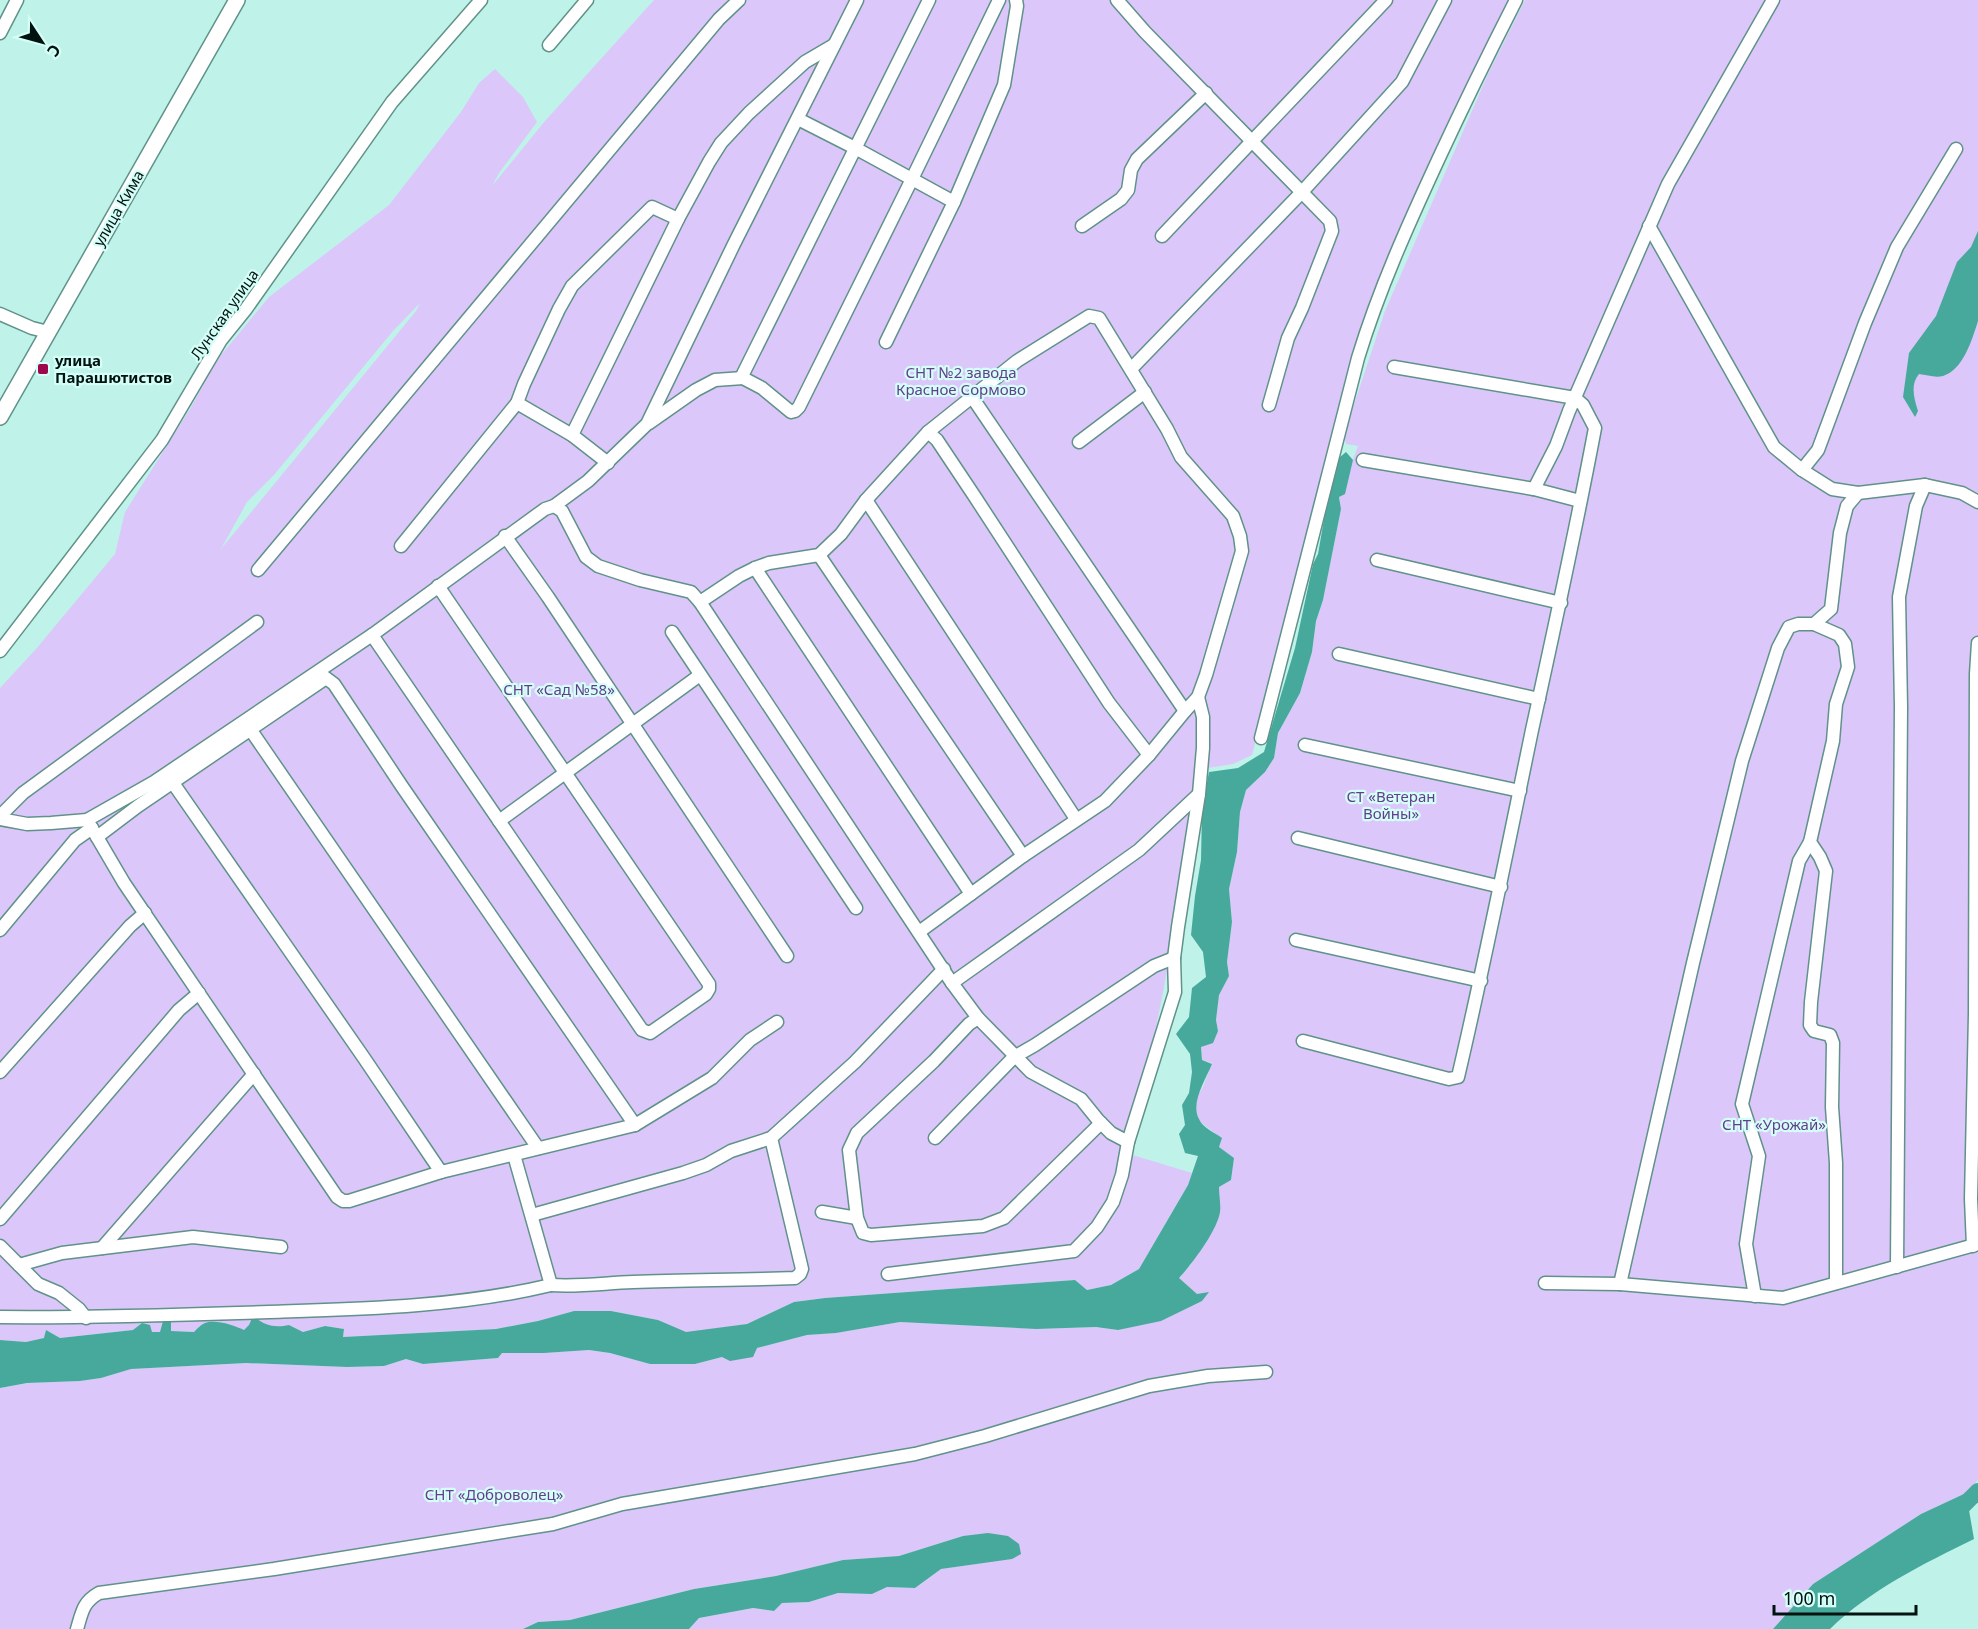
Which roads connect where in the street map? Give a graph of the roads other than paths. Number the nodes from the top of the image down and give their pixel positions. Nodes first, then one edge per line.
1 (17, 0) edge
2 (237, 0) edge
3 (481, 0) edge
4 (587, 0) edge
5 (739, 0) edge
6 (857, 0) edge
7 (929, 0) edge
8 (999, 0) edge
9 (1016, 0) edge
10 (1117, 0) edge
11 (1386, 0) edge
12 (1445, 0) edge
13 (1516, 0) edge
14 (1773, 0) edge
15 (0, 33) edge
16 (835, 44) junction
17 (549, 45) dead end
18 (1206, 93) junction
19 (798, 119) junction
20 (1252, 142) junction
21 (855, 148) junction
22 (1956, 149) dead end
23 (912, 179) junction
24 (1302, 192) junction
25 (954, 202) junction
26 (678, 219) junction
27 (1082, 226) dead end
28 (1649, 226) junction
29 (1162, 236) dead end
30 (0, 314) edge
31 (48, 333) junction
32 (886, 342) dead end
33 (1394, 367) dead end
34 (1131, 369) junction
35 (743, 378) junction
36 (1144, 392) junction
37 (972, 397) junction
38 (1575, 398) junction
39 (517, 403) junction
40 (1269, 405) dead end
41 (0, 417) edge
42 (647, 424) junction
43 (928, 432) junction
44 (572, 435) junction
45 (1079, 442) dead end
46 (1363, 460) dead end
47 (608, 463) junction
48 (1802, 470) junction
49 (1924, 485) junction
50 (1534, 489) junction
51 (1858, 494) junction
52 (1975, 496) edge
53 (866, 500) junction
54 (1580, 501) junction
55 (554, 506) junction
56 (505, 536) junction
57 (401, 546) dead end
58 (819, 555) junction
59 (1377, 560) dead end
60 (755, 568) junction
61 (258, 570) dead end
62 (438, 586) junction
63 (700, 602) junction
64 (1561, 603) junction
65 (257, 622) dead end
66 (1814, 624) junction
67 (672, 632) dead end
68 (372, 635) junction
69 (1978, 643) edge
70 (1, 648) edge
71 (1339, 654) dead end
72 (700, 675) junction
73 (1198, 697) junction
74 (1539, 699) junction
75 (1185, 711) junction
76 (633, 724) junction
77 (250, 729) junction
78 (1261, 738) dead end
79 (1305, 746) dead end
80 (1149, 755) junction
81 (564, 773) junction
82 (173, 783) junction
83 (1520, 791) junction
84 (1199, 794) junction
85 (0, 817) edge
86 (1076, 819) junction
87 (499, 821) junction
88 (92, 828) junction
89 (1298, 838) dead end
90 (1810, 842) junction
91 (1023, 856) junction
92 (1501, 887) junction
93 (971, 894) junction
94 (856, 908) dead end
95 (145, 913) junction
96 (0, 930) edge
97 (919, 932) junction
98 (1296, 940) dead end
99 (787, 956) dead end
100 (1174, 958) junction
101 (944, 969) junction
102 (1481, 981) junction
103 (952, 983) junction
104 (199, 993) junction
105 (978, 1018) junction
106 (777, 1022) dead end
107 (1304, 1041) dead end
108 (1014, 1057) junction
109 (0, 1072) edge
110 (254, 1074) junction
111 (1101, 1123) junction
112 (635, 1125) junction
113 (771, 1138) junction
114 (935, 1138) dead end
115 (1128, 1142) junction
116 (538, 1148) junction
117 (514, 1155) junction
118 (441, 1172) junction
119 (822, 1212) dead end
120 (532, 1215) junction
121 (857, 1218) junction
122 (0, 1219) edge
123 (1976, 1245) edge
124 (0, 1246) edge
125 (281, 1247) dead end
126 (102, 1248) junction
127 (19, 1265) junction
128 (1897, 1267) junction
129 (888, 1274) dead end
130 (1545, 1283) dead end
131 (1836, 1283) junction
132 (1620, 1284) junction
133 (551, 1285) junction
134 (1755, 1296) junction
135 (0, 1317) edge
136 (86, 1318) junction
137 (1266, 1372) dead end
138 (77, 1629) edge

1 - 15 street
2 - 31 main road, улица Кима
3 - 70 street, Лунская улица
4 - 17 street
5 - 61 street
6 - 16 street
7 - 21 street
8 - 23 street
9 - 25 street
10 - 18 street
11 - 20 street
12 - 24 street
13 - 78 street
14 - 28 street
16 - 19 street
16 - 26 street
18 - 20 street
18 - 27 street
19 - 21 street
19 - 42 street
20 - 24 street
20 - 29 street
21 - 23 street
21 - 35 street
22 - 48 street
23 - 25 street
23 - 35 street
24 - 34 street
24 - 40 street
25 - 32 street
26 - 39 street
26 - 44 street
28 - 38 street
28 - 48 street
30 - 31 street
31 - 41 main road, улица Кима
33 - 38 street
34 - 36 street
34 - 37 street
35 - 42 street
36 - 45 street
36 - 73 street
37 - 43 street
37 - 75 street
38 - 50 street
38 - 54 street
39 - 44 street
39 - 57 street
42 - 47 street
43 - 53 street
43 - 80 street
44 - 47 street
46 - 50 street
47 - 55 street
48 - 51 street
49 - 51 street
49 - 52 street
49 - 128 street
50 - 54 street
51 - 66 street
53 - 58 street
53 - 86 street
54 - 64 street
55 - 56 street
55 - 63 street
56 - 62 street
56 - 76 street
58 - 60 street
58 - 91 street
59 - 64 street
60 - 63 street
60 - 93 street
62 - 68 street
62 - 81 street
63 - 97 street
64 - 74 street
65 - 85 street
66 - 90 street
66 - 132 street
67 - 72 street
68 - 87 street
68 - 88 street
69 - 123 street
71 - 74 street
72 - 76 street
72 - 94 street
73 - 75 street
73 - 84 street
74 - 83 street
75 - 80 street
76 - 81 street
76 - 99 street
77 - 82 street
77 - 112 street
77 - 116 street
79 - 83 street
80 - 86 street
81 - 87 street
81 - 87 street
82 - 88 street
82 - 118 street
83 - 92 street
84 - 100 street
84 - 103 street
85 - 88 street
86 - 91 street
88 - 95 street
88 - 96 street
89 - 92 street
90 - 131 street
90 - 134 street
91 - 93 street
92 - 102 street
93 - 97 street
95 - 104 street
95 - 109 street
97 - 101 street
98 - 102 street
100 - 108 street
100 - 115 street
101 - 103 street
101 - 113 street
102 - 107 street
103 - 105 street
104 - 110 street
104 - 122 street
105 - 108 street
105 - 121 street
106 - 112 street
108 - 111 street
108 - 114 street
110 - 118 street
110 - 126 street
111 - 115 street
111 - 121 street
112 - 116 street
113 - 120 street
113 - 133 street
115 - 129 street
116 - 117 street
117 - 118 street
117 - 120 street
119 - 121 street
120 - 133 street
123 - 128 street
124 - 127 street
125 - 126 street
126 - 127 street
127 - 136 street
128 - 131 street
130 - 132 street
131 - 134 street
132 - 134 street
133 - 136 street
135 - 136 street
137 - 138 street

